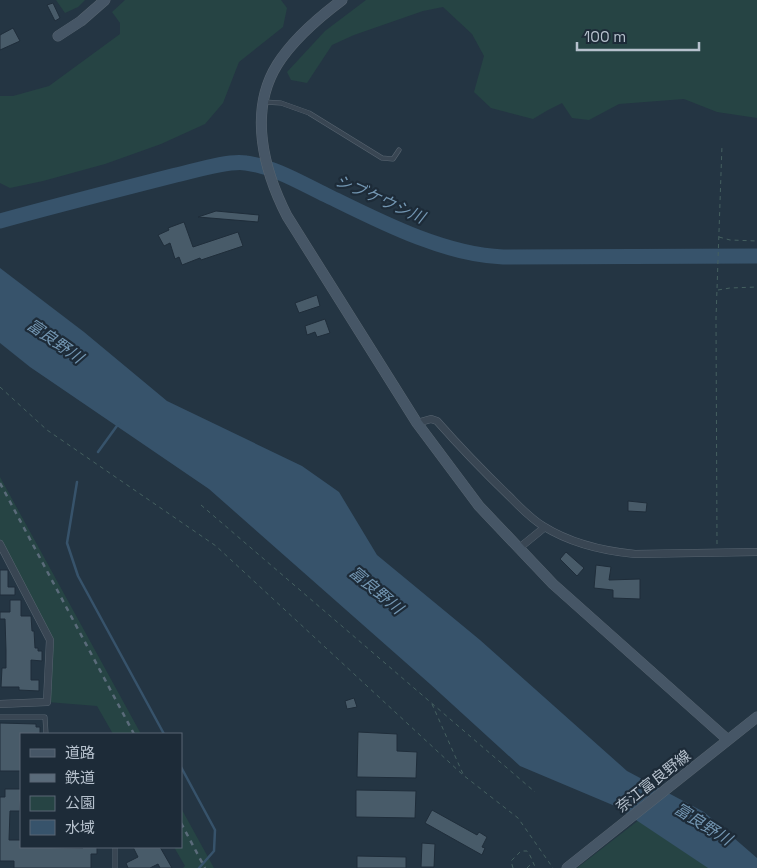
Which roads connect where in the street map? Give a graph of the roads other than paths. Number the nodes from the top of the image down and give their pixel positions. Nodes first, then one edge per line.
1 (105, 0) edge
2 (342, 0) edge
3 (58, 36) dead end
4 (264, 102) junction
5 (399, 150) dead end
6 (417, 423) junction
7 (544, 527) junction
8 (0, 544) edge
9 (518, 549) junction
10 (757, 552) edge
11 (0, 704) edge
12 (0, 717) edge
13 (757, 717) edge
14 (46, 733) edge
15 (728, 740) junction
16 (114, 848) edge
17 (569, 867) edge
18 (115, 868) edge

1 - 3 street
2 - 4 street
4 - 5 lane
4 - 6 street
6 - 7 street
6 - 9 street
7 - 9 street
7 - 10 street
8 - 11 street
9 - 15 street
12 - 14 lane
13 - 15 street, 奈江富良野線
15 - 17 street, 奈江富良野線
16 - 18 lane

